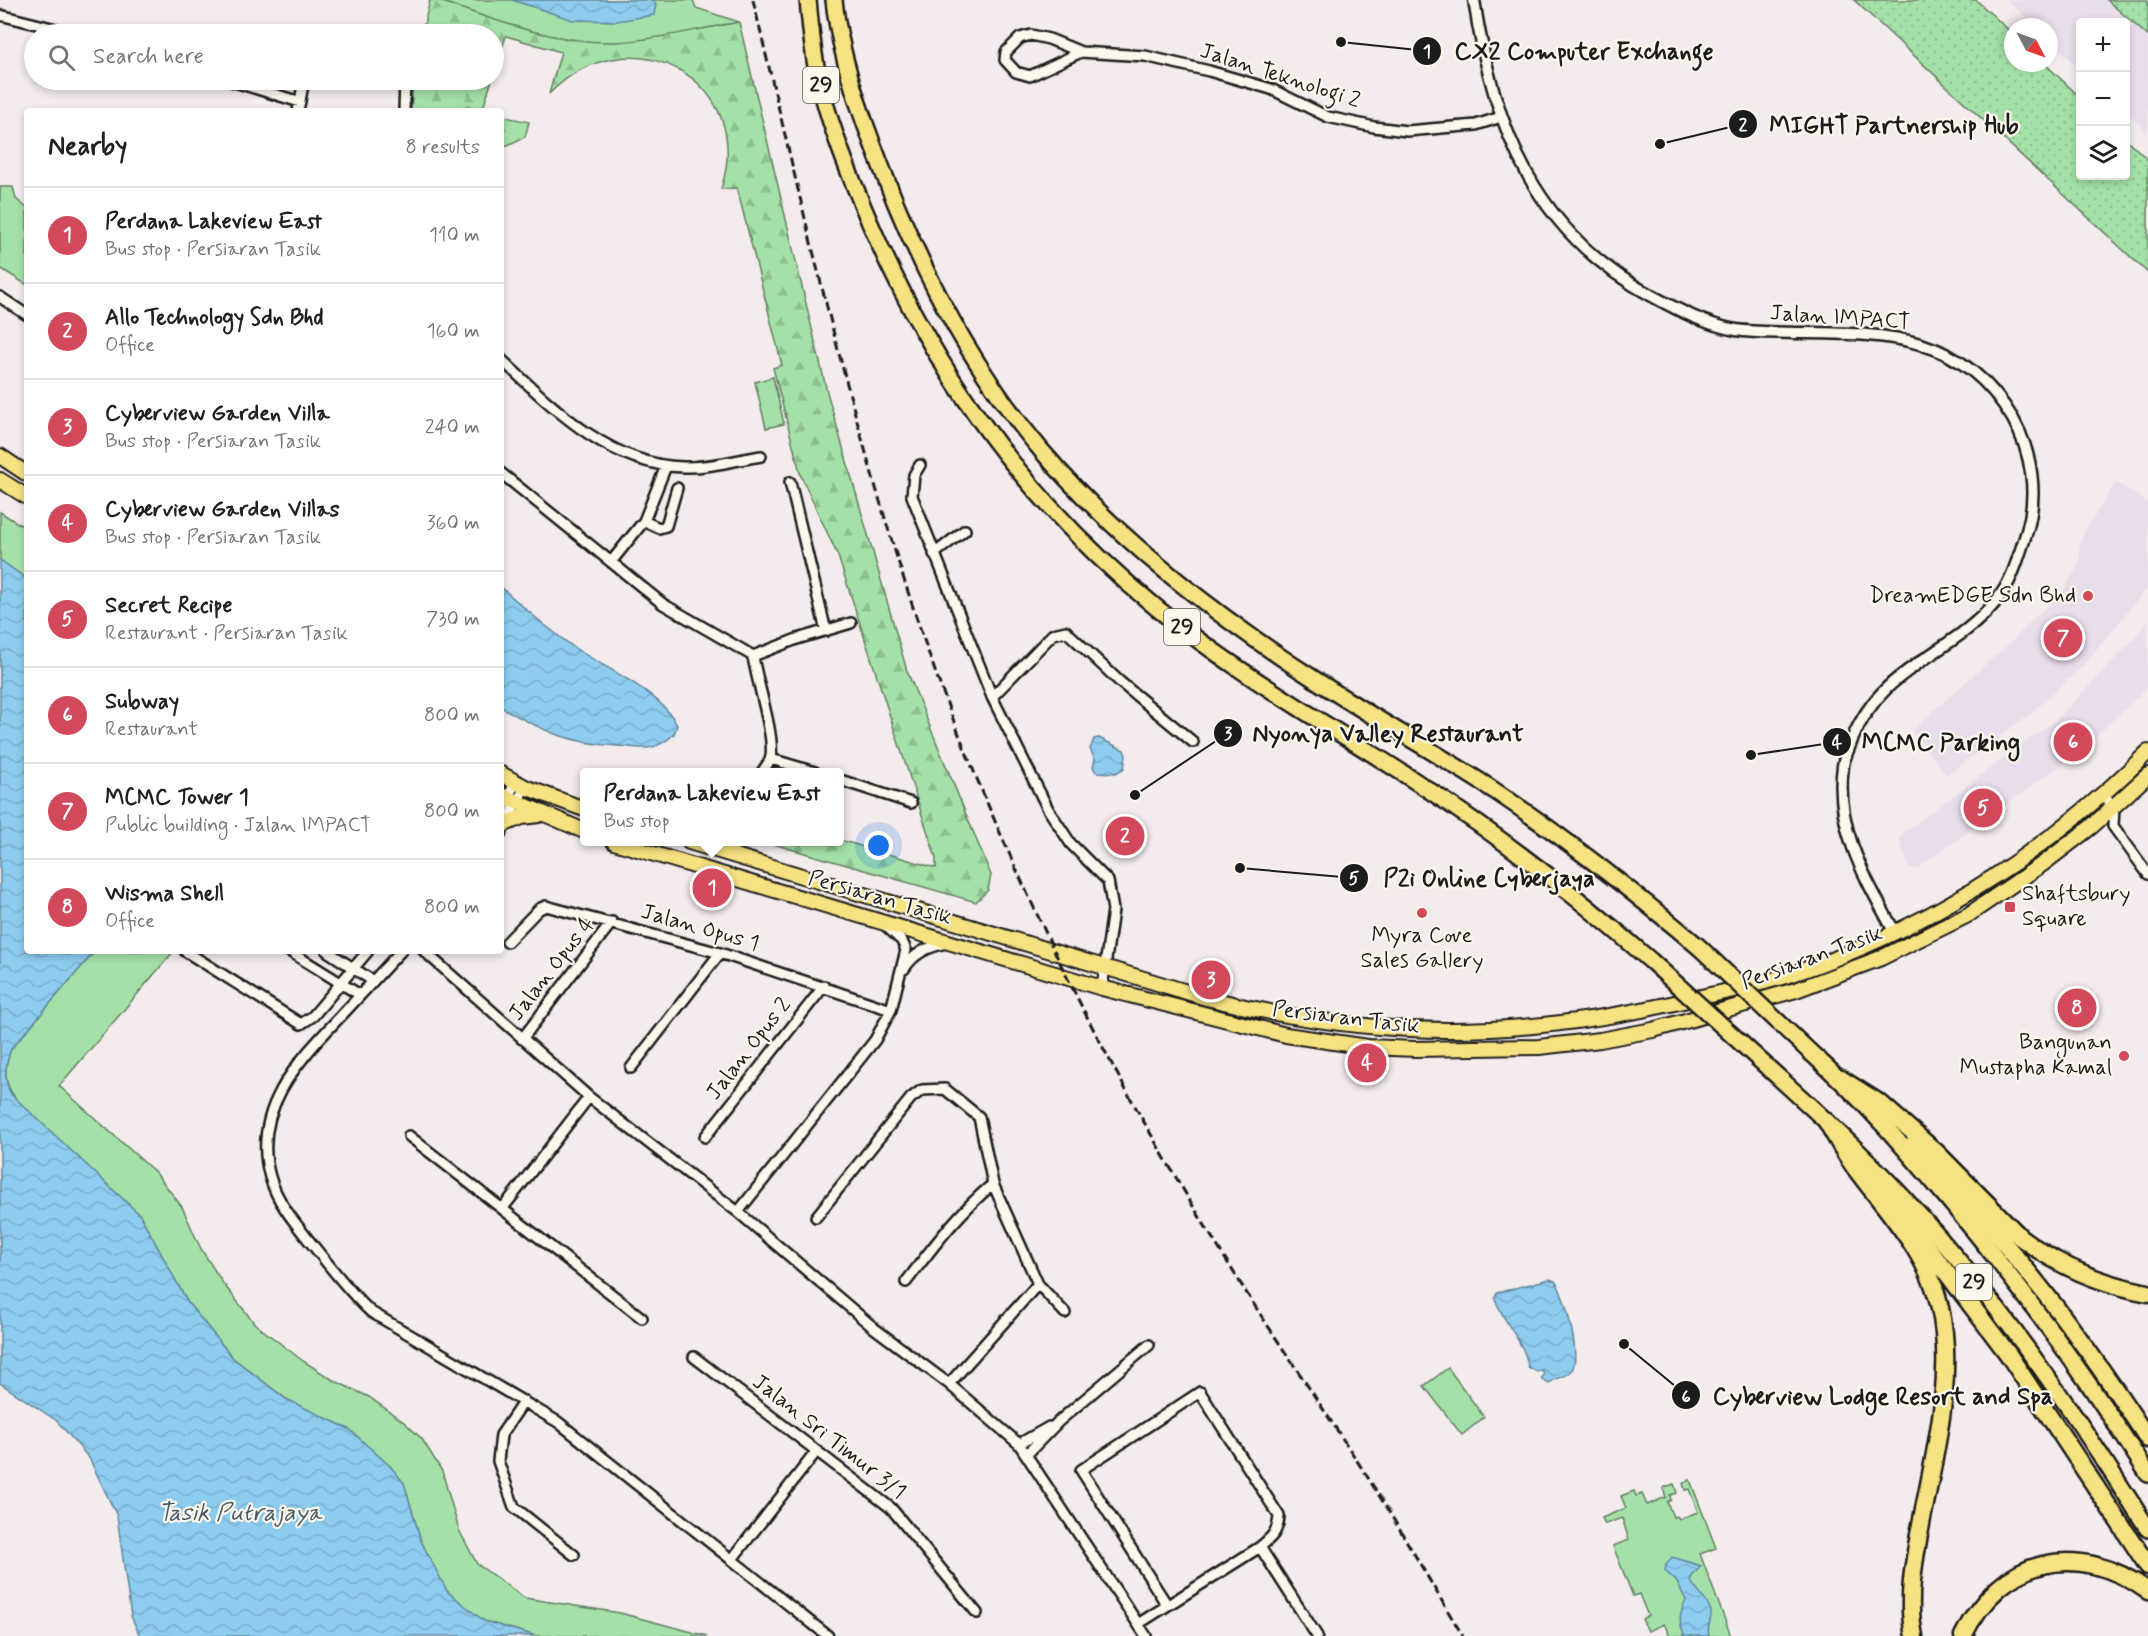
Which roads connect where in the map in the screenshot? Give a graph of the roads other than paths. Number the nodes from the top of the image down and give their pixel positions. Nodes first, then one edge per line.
1 (807, 0) edge
2 (834, 0) edge
3 (1474, 0) edge
4 (0, 15) edge
5 (36, 24) edge
6 (1080, 52) junction
7 (255, 90) edge
8 (302, 90) edge
9 (405, 90) edge
10 (299, 106) edge
11 (404, 108) edge
12 (1502, 117) junction
13 (0, 297) edge
14 (24, 313) edge
15 (504, 362) edge
16 (0, 456) edge
17 (761, 456) dead end
18 (920, 465) dead end
19 (666, 466) junction
20 (24, 472) edge
21 (504, 475) edge
22 (0, 480) edge
23 (790, 482) dead end
24 (677, 488) dead end
25 (24, 495) edge
26 (644, 521) junction
27 (965, 530) dead end
28 (934, 554) junction
29 (611, 562) junction
30 (851, 623) dead end
31 (826, 631) junction
32 (753, 656) junction
33 (992, 697) junction
34 (1193, 742) dead end
35 (2148, 752) edge
36 (771, 759) junction
37 (765, 768) edge
38 (801, 768) edge
39 (504, 776) edge
40 (2148, 776) edge
41 (844, 781) edge
42 (520, 785) junction
43 (2103, 794) junction
44 (508, 799) edge
45 (911, 803) dead end
46 (580, 807) edge
47 (2114, 807) junction
48 (2087, 808) junction
49 (542, 815) junction
50 (504, 816) edge
51 (2097, 822) junction
52 (504, 823) edge
53 (2113, 826) junction
54 (580, 829) edge
55 (628, 846) edge
56 (702, 846) edge
57 (2148, 874) edge
58 (876, 919) junction
59 (612, 922) junction
60 (1894, 933) junction
61 (507, 942) dead end
62 (955, 942) junction
63 (720, 953) junction
64 (190, 954) edge
65 (294, 954) edge
66 (332, 954) edge
67 (365, 954) edge
68 (398, 954) edge
69 (427, 954) edge
70 (353, 968) junction
71 (1106, 968) junction
72 (900, 975) junction
73 (373, 981) junction
74 (340, 982) junction
75 (824, 986) junction
76 (1102, 988) junction
77 (360, 995) junction
78 (891, 1010) junction
79 (522, 1039) junction
80 (630, 1068) dead end
81 (1841, 1079) junction
82 (589, 1098) junction
83 (1827, 1122) junction
84 (409, 1136) dead end
85 (705, 1137) dead end
86 (1905, 1146) junction
87 (1872, 1167) junction
88 (993, 1184) junction
89 (503, 1208) junction
90 (738, 1212) junction
91 (816, 1217) dead end
92 (906, 1282) dead end
93 (1038, 1284) junction
94 (2148, 1293) edge
95 (1065, 1314) dead end
96 (642, 1318) dead end
97 (1149, 1345) dead end
98 (694, 1357) dead end
99 (949, 1384) junction
100 (524, 1401) junction
101 (1059, 1421) junction
102 (2148, 1439) edge
103 (1019, 1444) junction
104 (816, 1452) junction
105 (1027, 1455) junction
106 (2148, 1474) edge
107 (2148, 1529) edge
108 (1260, 1547) junction
109 (574, 1555) dead end
110 (733, 1558) junction
111 (2148, 1566) edge
112 (2148, 1591) edge
113 (1167, 1605) junction
114 (977, 1614) dead end
115 (1138, 1624) junction
116 (828, 1636) edge
117 (1146, 1636) edge
118 (1317, 1636) edge
119 (1914, 1636) edge
120 (1963, 1636) edge

1 - 83 highway, 29, bridge
2 - 81 highway, 29, bridge
3 - 12 street, Jalan IMPACT
4 - 5 street
6 - 6 street, Jalan Teknologi 2
6 - 12 street, Jalan Teknologi 2
7 - 10 street
8 - 10 street
9 - 11 street
12 - 60 street, Jalan IMPACT
13 - 14 street
15 - 19 street
16 - 20 main road
17 - 19 street
18 - 28 street
19 - 26 street
21 - 29 street
22 - 25 main road
23 - 31 street
24 - 26 street
26 - 29 street
27 - 28 street
28 - 33 street
29 - 32 street
30 - 31 street
31 - 32 street
32 - 36 street
33 - 34 street
33 - 71 street
35 - 43 main road, Persiaran Tasik
36 - 37 street
36 - 38 street
39 - 42 main road
40 - 47 main road, Persiaran Tasik
41 - 45 street
42 - 44 street
42 - 46 main road
43 - 47 street
43 - 48 main road, Persiaran Tasik
44 - 49 main road
44 - 50 street
47 - 51 main road, Persiaran Tasik
47 - 53 street
48 - 51 street
48 - 60 main road, Persiaran Tasik
49 - 52 main road
49 - 54 main road
51 - 53 street
51 - 76 main road, Persiaran Tasik
53 - 57 street
55 - 58 main road, Persiaran Tasik
56 - 71 main road, Persiaran Tasik
58 - 62 main road, Persiaran Tasik
58 - 72 street
59 - 61 street, Jalan Opus 1
59 - 63 street, Jalan Opus 1
59 - 79 street, Jalan Opus 4
60 - 71 main road, Persiaran Tasik
62 - 72 street
62 - 76 main road, Persiaran Tasik
63 - 75 street, Jalan Opus 1
63 - 80 street
64 - 74 street
65 - 74 street
66 - 70 street
67 - 70 street
68 - 73 street
69 - 79 street
70 - 73 street
70 - 74 street
71 - 76 street
72 - 78 street
73 - 77 street
74 - 77 street
75 - 78 street, Jalan Opus 1
75 - 85 street, Jalan Opus 2
77 - 100 street
78 - 90 street
79 - 82 street
81 - 86 highway, 29
81 - 94 highway
82 - 89 street
82 - 90 street
83 - 87 highway, 29
83 - 119 highway
84 - 89 street
86 - 102 highway
86 - 106 highway, 29
87 - 107 highway, 29
87 - 111 highway
88 - 91 street
88 - 92 street
88 - 93 street
89 - 96 street
90 - 99 street
93 - 95 street
93 - 99 street
97 - 101 street
98 - 104 street, Jalan Sri Timur 3/1
99 - 103 street
100 - 109 street
100 - 110 street
101 - 103 street
101 - 105 street
103 - 105 street
104 - 110 street
104 - 114 street, Jalan Sri Timur 3/1
105 - 115 street
108 - 113 street
108 - 113 street
108 - 118 street
110 - 116 street
112 - 120 highway
113 - 115 street
115 - 117 street

